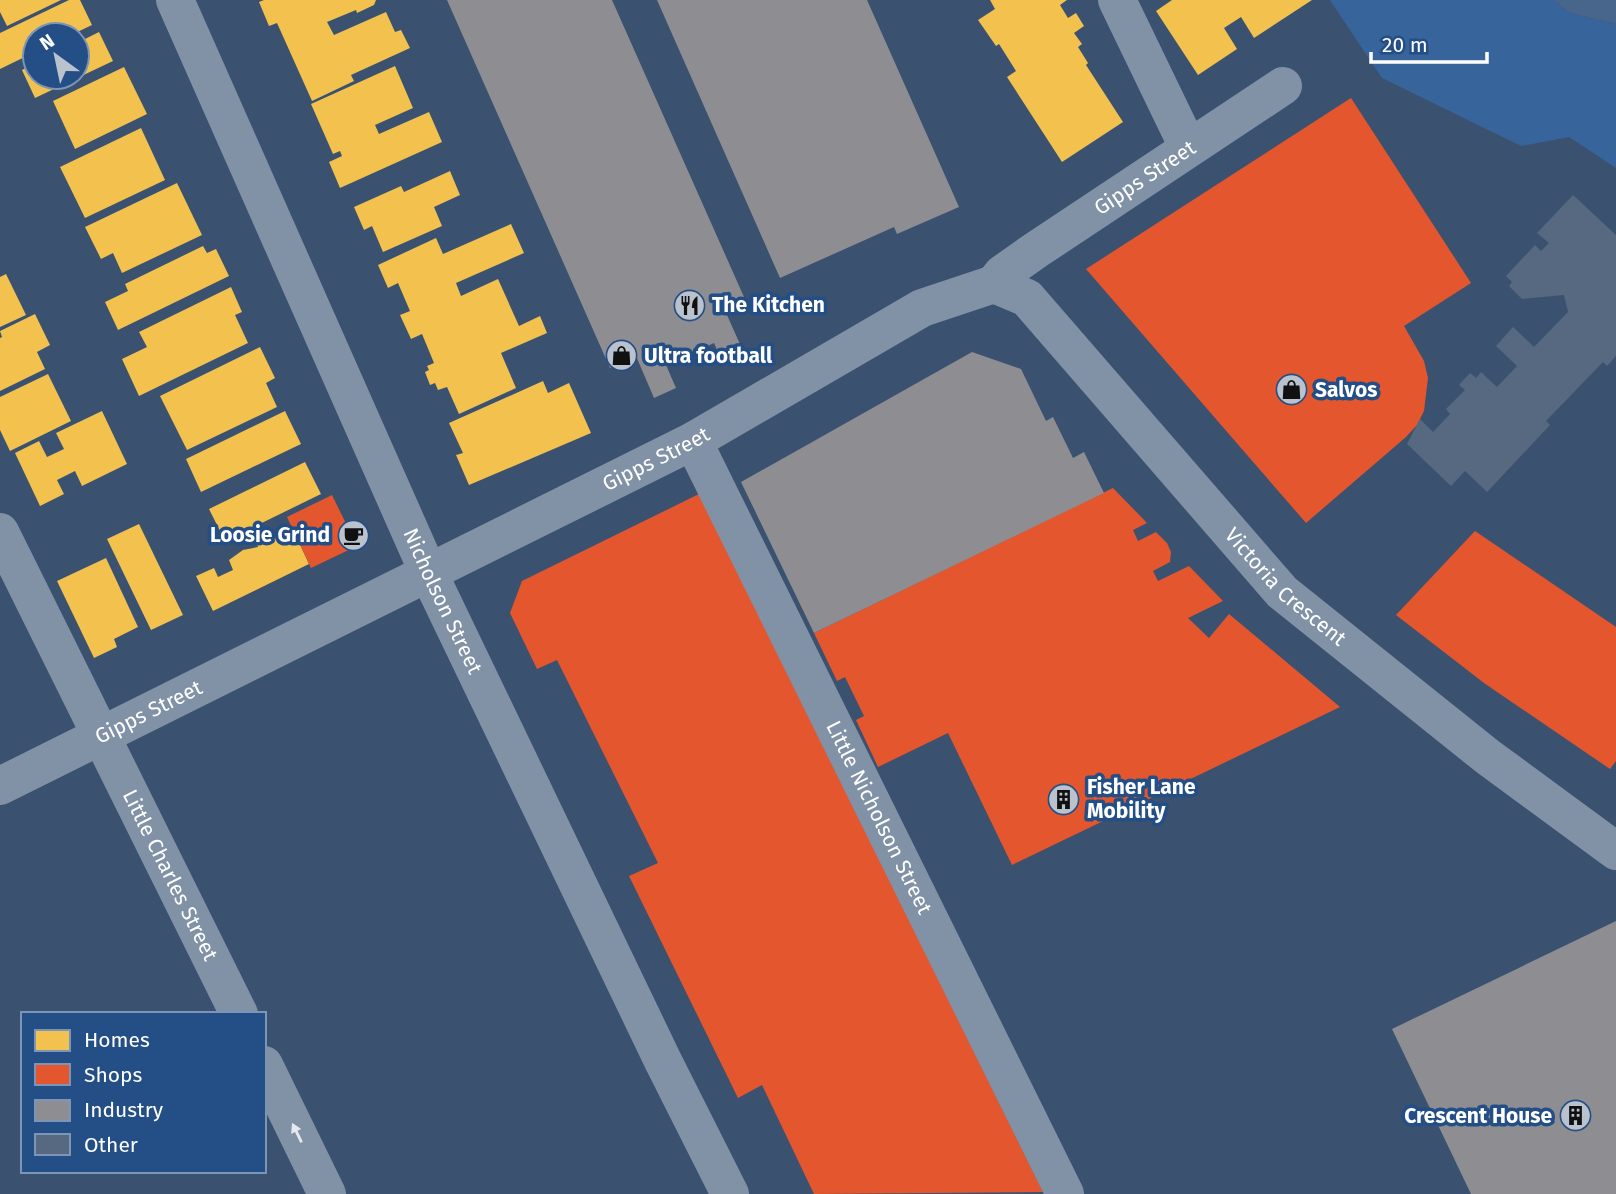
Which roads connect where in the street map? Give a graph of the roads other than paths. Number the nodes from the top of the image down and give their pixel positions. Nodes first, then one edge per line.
1 (175, 0) edge
2 (1117, 0) edge
3 (1283, 86) dead end
4 (1188, 147) junction
5 (994, 284) junction
6 (692, 441) junction
7 (0, 532) edge
8 (429, 574) junction
9 (102, 736) junction
10 (0, 786) edge
11 (1616, 851) edge
12 (238, 1012) edge
13 (266, 1069) edge
14 (327, 1194) edge
15 (730, 1194) edge
16 (1065, 1194) edge

1 - 8 street, Nicholson Street
2 - 4 street
3 - 4 street, Gipps Street
4 - 5 street, Gipps Street
5 - 6 street, Gipps Street
5 - 11 street, Victoria Crescent
6 - 8 street, Gipps Street
6 - 16 street, Little Nicholson Street
7 - 9 street, Little Charles Street
8 - 9 street, Gipps Street
8 - 15 street, Nicholson Street
9 - 10 street, Gipps Street
9 - 12 street, Little Charles Street
14 -> 13 street

